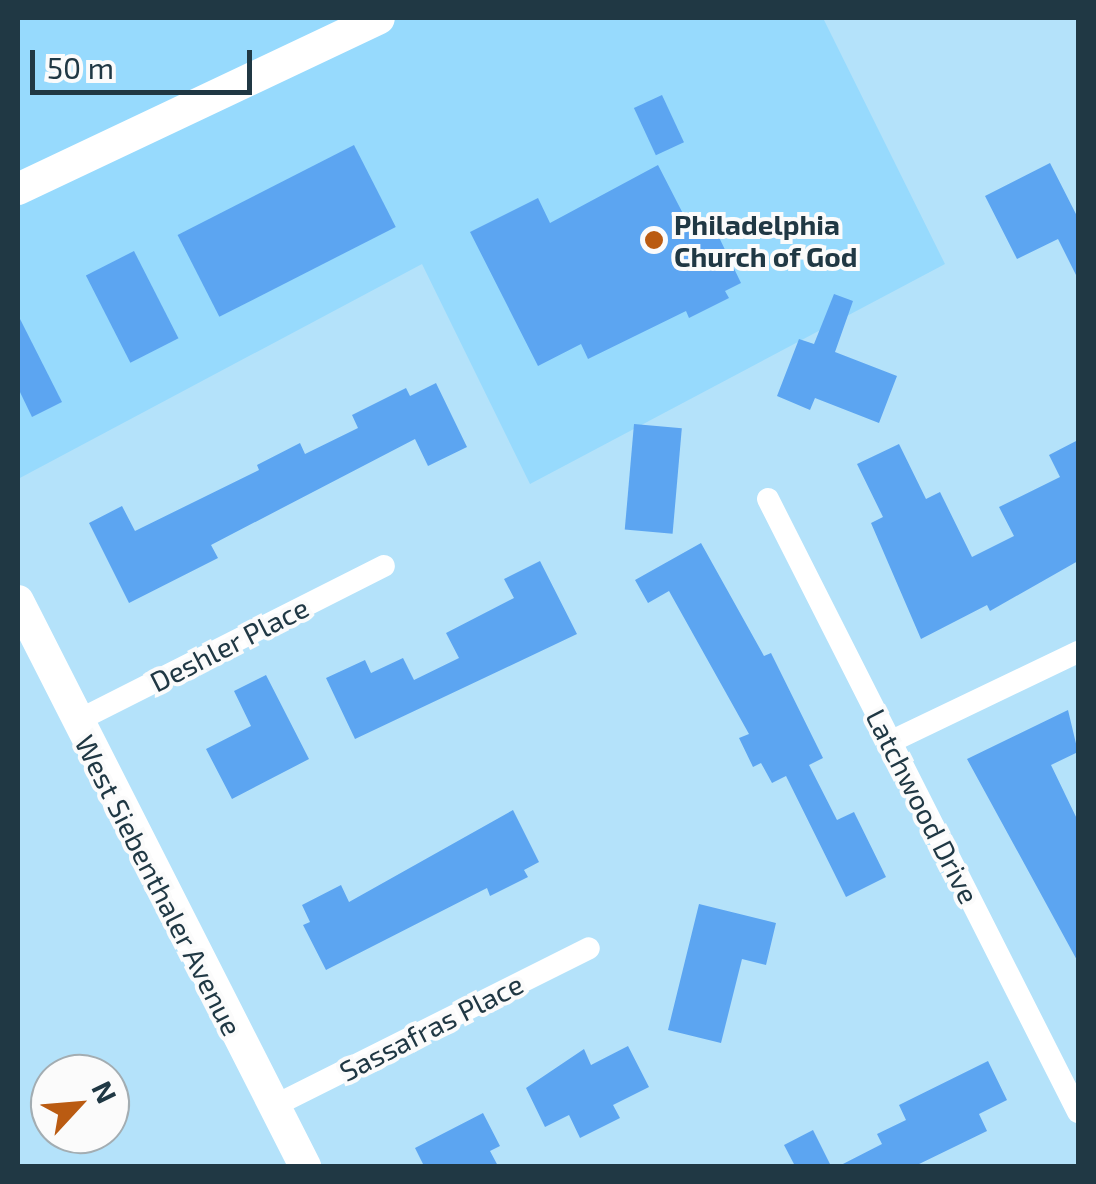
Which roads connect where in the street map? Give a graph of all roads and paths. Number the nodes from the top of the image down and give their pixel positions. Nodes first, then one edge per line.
1 (379, 18) edge
2 (18, 188) edge
3 (768, 499) dead end
4 (384, 566) dead end
5 (18, 602) edge
6 (1078, 652) edge
7 (75, 722) junction
8 (890, 742) junction
9 (588, 948) dead end
10 (274, 1106) junction
11 (1078, 1112) edge
12 (305, 1166) edge

1 - 2 main road
3 - 8 street, Latchwood Drive
4 - 7 street, Deshler Place
5 - 7 main road, West Siebenthaler Avenue
6 - 8 street
7 - 10 main road, West Siebenthaler Avenue
8 - 11 street, Latchwood Drive
9 - 10 street, Sassafras Place
10 - 12 main road, West Siebenthaler Avenue

